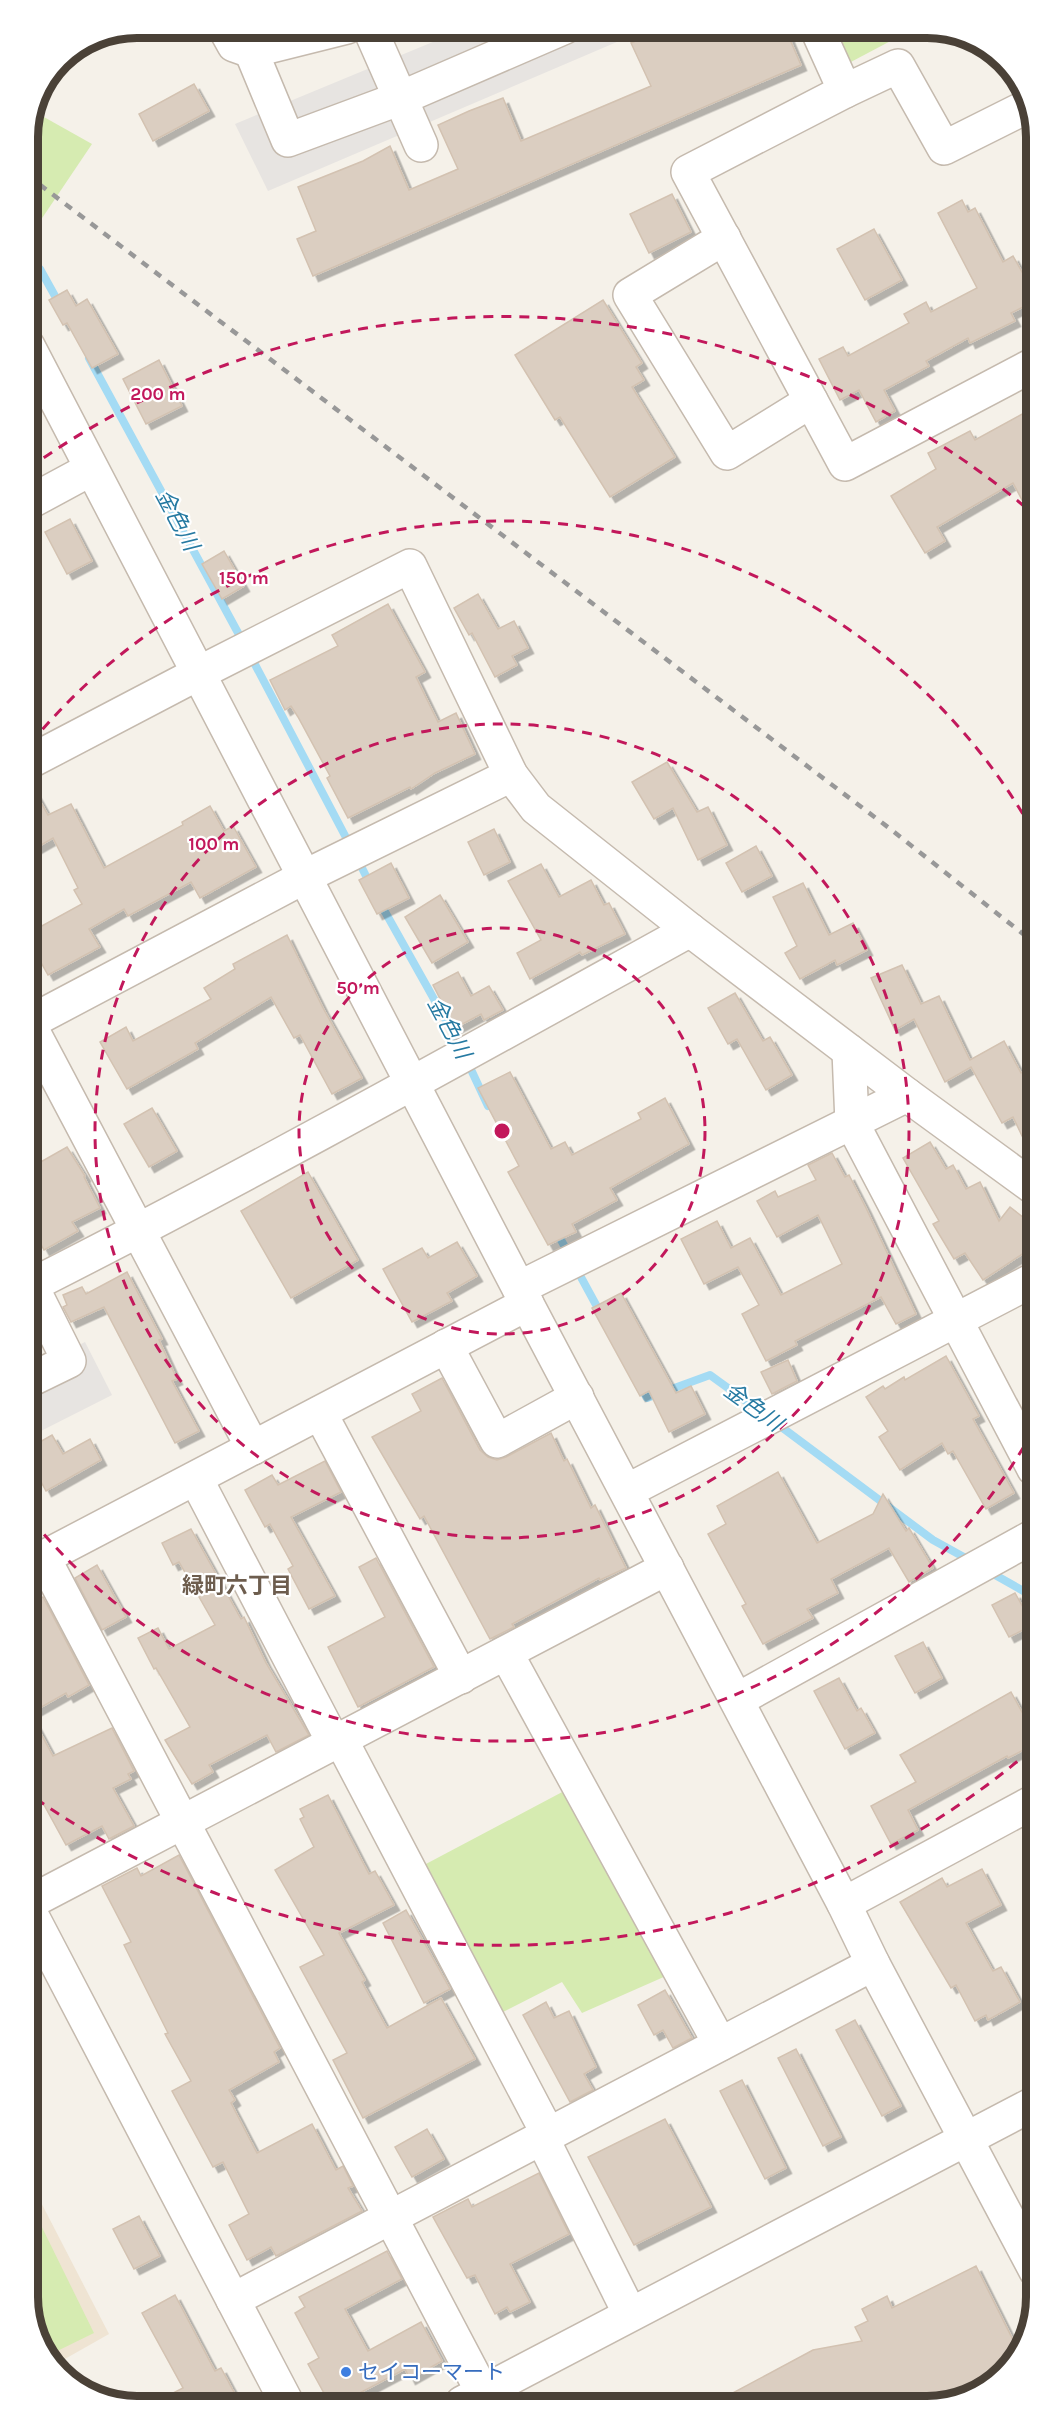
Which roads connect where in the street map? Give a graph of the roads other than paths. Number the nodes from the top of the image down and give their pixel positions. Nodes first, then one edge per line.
1 (230, 38) edge
2 (303, 38) edge
3 (374, 38) edge
4 (540, 38) edge
5 (821, 38) edge
6 (251, 51) junction
7 (845, 91) junction
8 (401, 98) junction
9 (1021, 109) edge
10 (421, 146) dead end
11 (724, 238) junction
12 (38, 366) edge
13 (1026, 369) edge
14 (811, 401) junction
15 (91, 469) junction
16 (38, 498) edge
17 (199, 673) junction
18 (38, 757) edge
19 (511, 775) junction
20 (306, 876) junction
21 (690, 930) junction
22 (38, 1020) edge
23 (38, 1039) edge
24 (849, 1051) junction
25 (413, 1083) junction
26 (907, 1095) junction
27 (852, 1123) junction
28 (1026, 1182) edge
29 (137, 1231) junction
30 (38, 1281) edge
31 (1026, 1284) edge
32 (523, 1296) junction
33 (38, 1299) edge
34 (954, 1320) junction
35 (446, 1346) junction
36 (38, 1376) edge
37 (578, 1397) junction
38 (320, 1413) junction
39 (253, 1448) junction
40 (1026, 1455) edge
41 (196, 1479) junction
42 (627, 1491) junction
43 (1026, 1540) edge
44 (38, 1559) edge
45 (38, 1562) edge
46 (667, 1568) junction
47 (506, 1653) junction
48 (461, 1677) junction
49 (737, 1701) junction
50 (338, 1742) junction
51 (1026, 1806) edge
52 (184, 1822) junction
53 (38, 1898) edge
54 (844, 1904) junction
55 (38, 1927) edge
56 (873, 1964) junction
57 (720, 2044) junction
58 (1026, 2108) edge
59 (545, 2136) junction
60 (966, 2140) junction
61 (392, 2217) junction
62 (1026, 2252) edge
63 (233, 2300) junction
64 (630, 2314) junction
65 (283, 2395) edge
66 (472, 2395) edge
67 (478, 2395) edge

1 - 6 street
2 - 6 street
3 - 8 street
4 - 8 street
5 - 7 street
6 - 8 street
7 - 9 street
7 - 11 street
8 - 10 street
11 - 14 street
11 - 14 street
12 - 15 street
13 - 14 street
15 - 16 street
15 - 17 street
17 - 18 street
17 - 19 street
17 - 20 street
19 - 20 street
19 - 21 street
20 - 22 street
20 - 25 street
21 - 24 street
21 - 25 street
23 - 29 street
24 - 26 street
24 - 27 street
25 - 29 street
25 - 32 street
26 - 27 street
26 - 28 street
27 - 32 street
27 - 34 street
29 - 30 street
29 - 39 street
31 - 34 street
32 - 35 street
32 - 37 street
33 - 36 street
34 - 40 street
34 - 42 street
35 - 37 street
35 - 38 street
37 - 42 street
38 - 39 street
38 - 48 street
39 - 41 street
41 - 44 street
41 - 50 street
42 - 46 street
43 - 49 street
45 - 52 street
46 - 47 street
46 - 49 street
47 - 48 street
47 - 57 street
48 - 50 street
49 - 54 street
50 - 52 street
50 - 59 street
51 - 54 street
52 - 53 street
52 - 61 street
54 - 56 street
55 - 63 street
56 - 57 street
56 - 60 street
57 - 59 street
58 - 60 street
59 - 61 street
59 - 64 street
60 - 62 street
60 - 64 street
61 - 63 street
61 - 66 street
63 - 65 street
64 - 67 street

